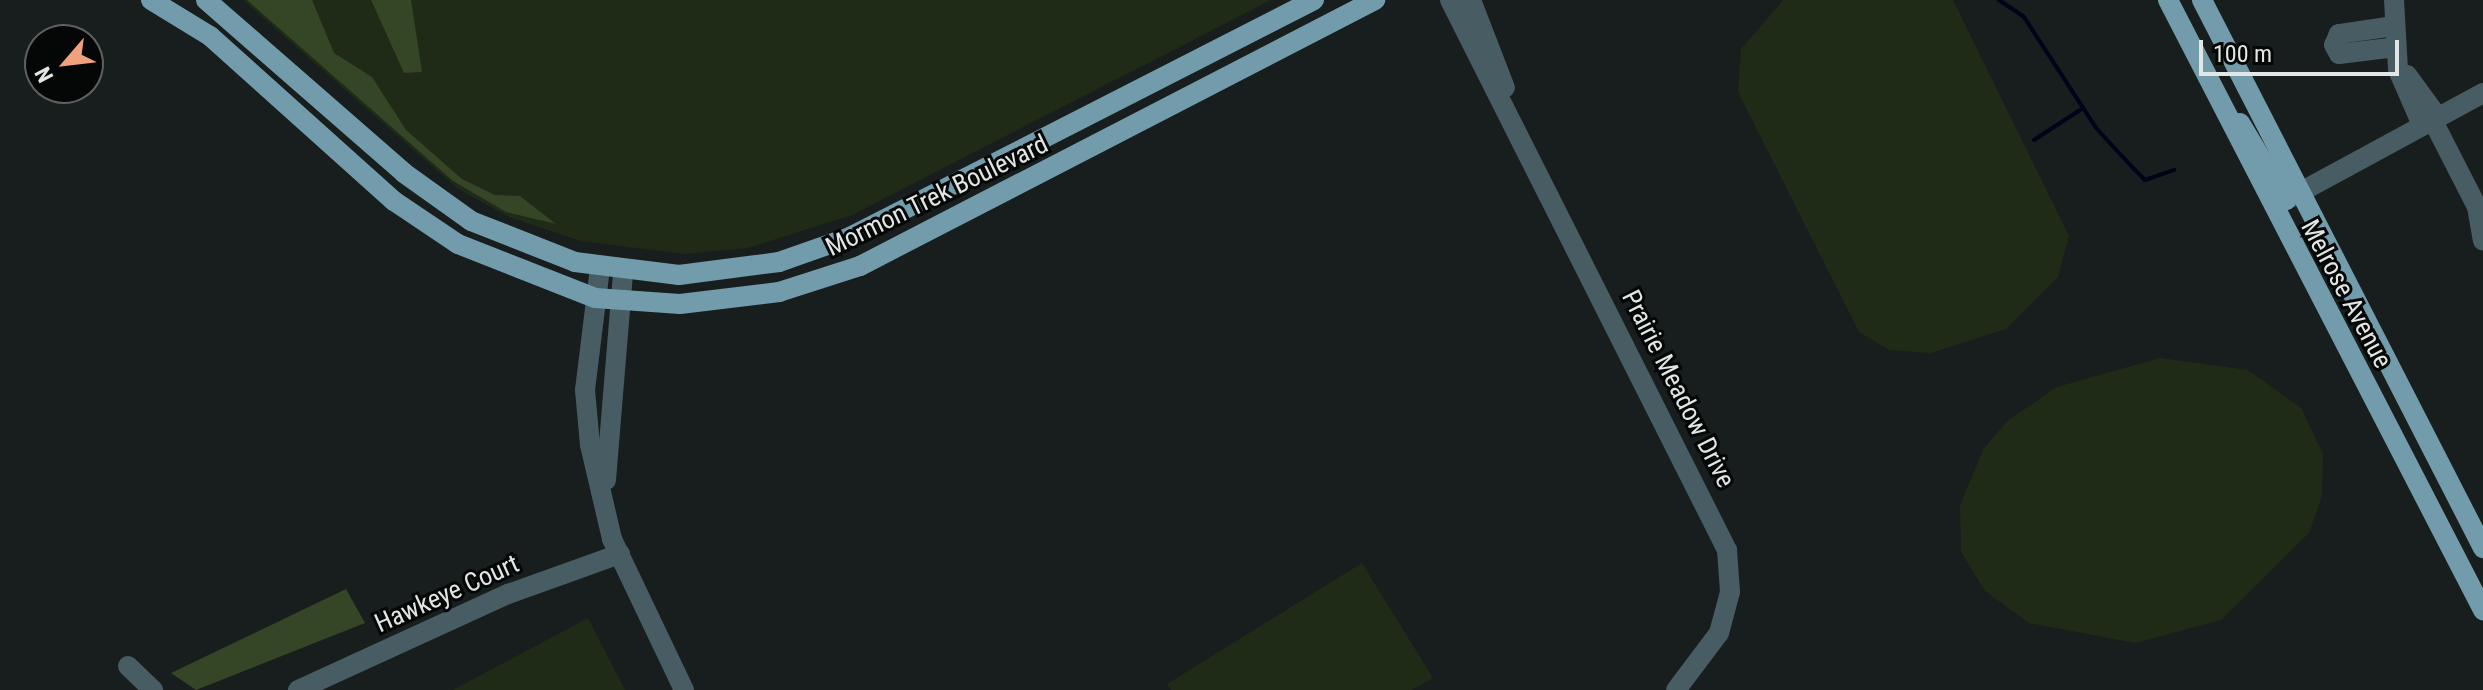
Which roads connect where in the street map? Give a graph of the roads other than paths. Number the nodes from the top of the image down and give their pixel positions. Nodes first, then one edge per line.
1 (151, 0) edge
2 (206, 0) edge
3 (1314, 0) edge
4 (1375, 0) edge
5 (1450, 0) edge
6 (1471, 0) edge
7 (2168, 0) edge
8 (2202, 0) edge
9 (2394, 0) edge
10 (2394, 26) junction
11 (2396, 50) junction
12 (2483, 93) edge
13 (1511, 111) junction
14 (2430, 120) junction
15 (2285, 201) junction
16 (2481, 225) edge
17 (600, 268) junction
18 (623, 271) junction
19 (595, 298) junction
20 (620, 301) junction
21 (2483, 548) edge
22 (620, 554) junction
23 (2483, 610) edge
24 (128, 666) dead end
25 (153, 690) edge
26 (298, 690) edge
27 (684, 690) edge
28 (1676, 690) edge

1 - 19 main road, Mormon Trek Boulevard
2 - 17 main road, Mormon Trek Boulevard
3 - 18 main road, Mormon Trek Boulevard
4 - 20 main road, Mormon Trek Boulevard
5 - 13 street, Prairie Meadow Drive
6 - 13 street, Prairie Meadow Drive
7 - 15 main road, Melrose Avenue
8 - 15 main road, Melrose Avenue
9 - 10 street
10 - 11 street
10 - 11 street
11 - 14 street
12 - 14 street
13 - 28 street, Prairie Meadow Drive
14 - 15 street
14 - 16 street
15 - 21 main road, Melrose Avenue
15 - 23 main road, Melrose Avenue
17 - 18 main road, Mormon Trek Boulevard
17 - 19 street
18 - 20 street
19 - 20 main road, Mormon Trek Boulevard
19 - 22 street
20 - 22 street
22 - 26 street, Hawkeye Court
22 - 27 street
24 - 25 street

